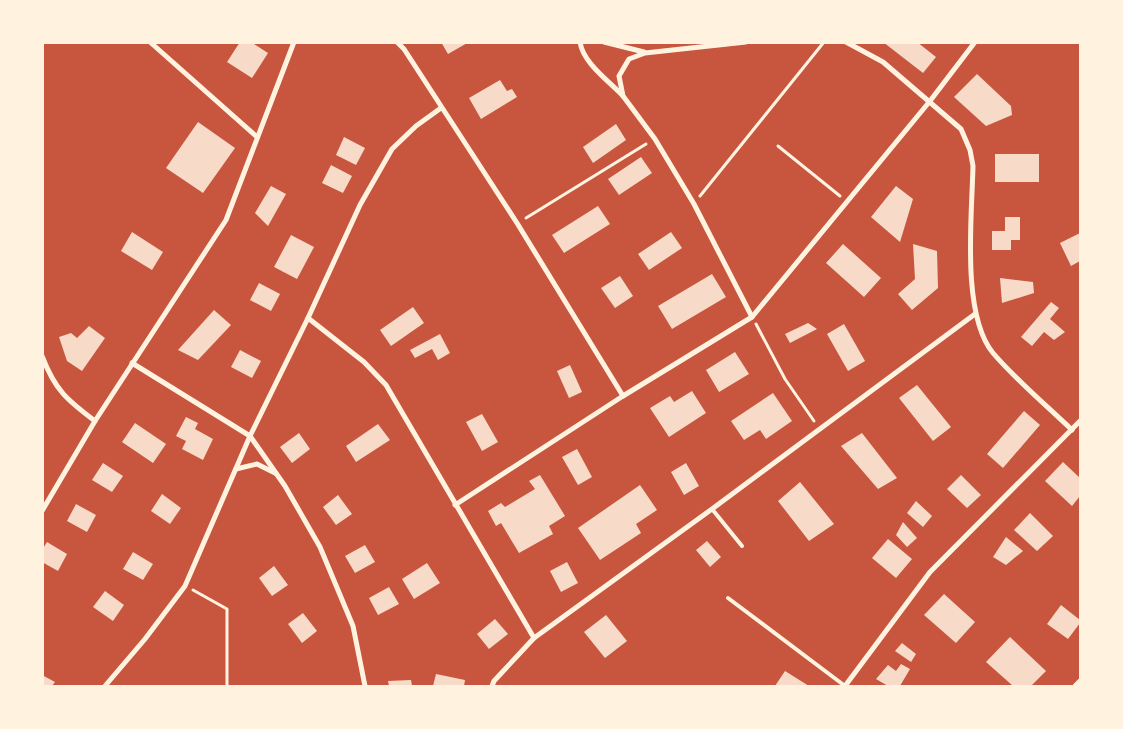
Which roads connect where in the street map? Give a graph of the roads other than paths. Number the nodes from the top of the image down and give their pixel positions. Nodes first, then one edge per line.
1 (150, 42) edge
2 (294, 42) edge
3 (397, 42) edge
4 (580, 42) edge
5 (604, 42) edge
6 (746, 42) edge
7 (846, 42) edge
8 (975, 42) edge
9 (645, 53) junction
10 (623, 96) junction
11 (930, 101) junction
12 (441, 108) junction
13 (257, 138) junction
14 (975, 314) junction
15 (752, 317) junction
16 (308, 318) junction
17 (42, 356) edge
18 (132, 363) junction
19 (623, 396) junction
20 (95, 421) junction
21 (1080, 421) edge
22 (1072, 430) junction
23 (250, 436) junction
24 (236, 469) junction
25 (277, 474) junction
26 (456, 505) junction
27 (712, 509) junction
28 (42, 511) edge
29 (742, 546) dead end
30 (728, 598) dead end
31 (534, 638) junction
32 (1080, 681) edge
33 (105, 686) edge
34 (365, 686) edge
35 (492, 686) edge
36 (845, 686) edge
37 (1075, 686) edge

1 - 13 street
2 - 13 street
3 - 12 street
4 - 10 street
5 - 9 street
6 - 9 street
7 - 11 street
8 - 11 street
9 - 10 street
10 - 15 street
11 - 14 street
11 - 15 street
12 - 16 street
12 - 19 street
13 - 18 street
14 - 22 street
14 - 27 street
15 - 19 street
16 - 23 street
16 - 26 street
17 - 20 street
18 - 20 street
18 - 23 street
19 - 26 street
20 - 28 street
21 - 22 street
22 - 36 street
23 - 24 street
23 - 25 street
24 - 25 street
24 - 33 street
25 - 34 street
26 - 31 street
27 - 29 lane
27 - 31 street
30 - 36 lane
31 - 35 street
32 - 37 street

